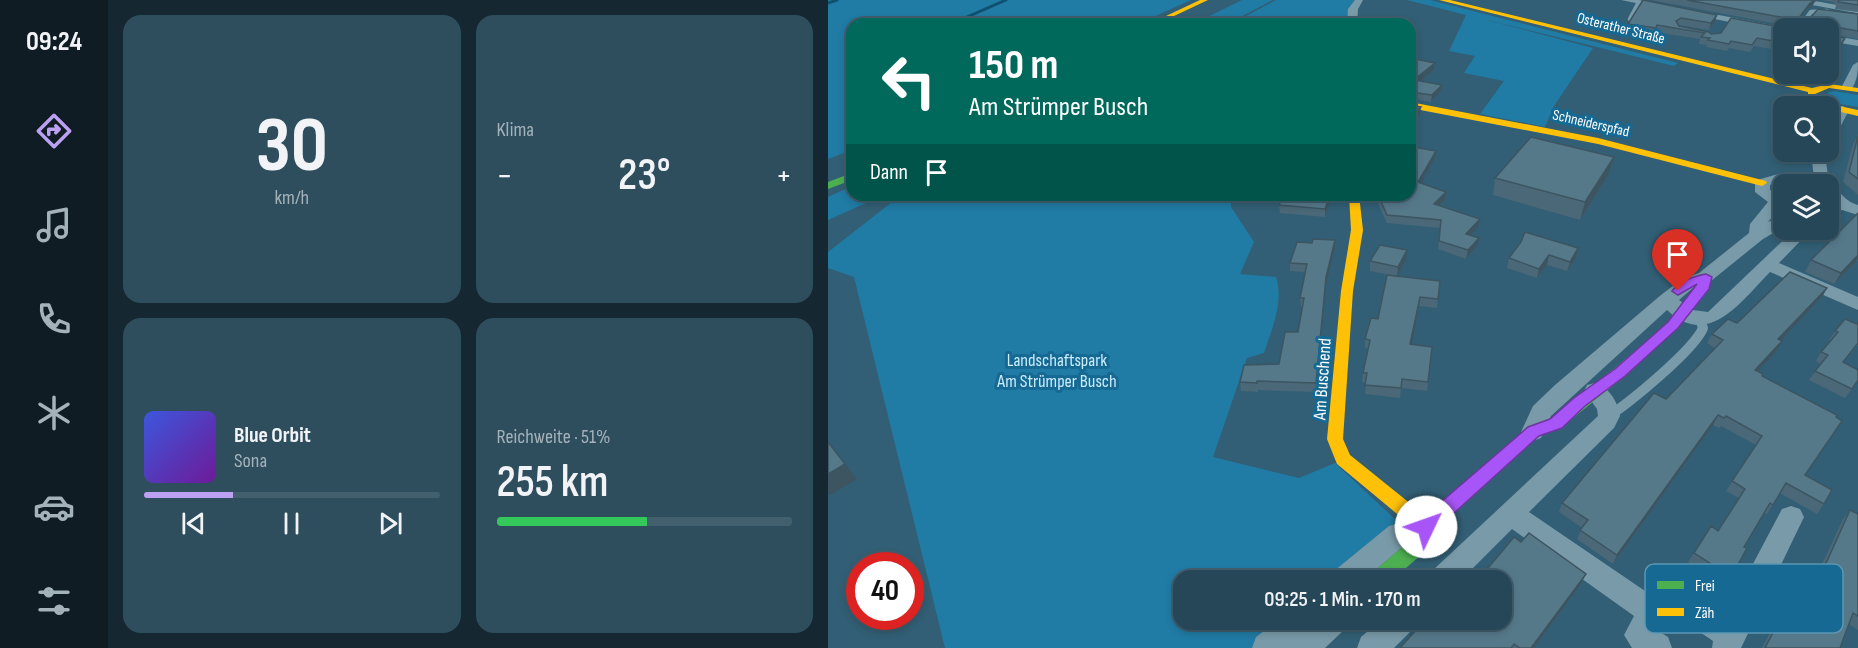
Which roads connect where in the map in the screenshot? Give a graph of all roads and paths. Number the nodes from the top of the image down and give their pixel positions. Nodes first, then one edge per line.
1 (1359, 0) edge
2 (1442, 0) edge
3 (1625, 0) edge
4 (1797, 0) edge
5 (1211, 2) edge
6 (1638, 4) junction
7 (1858, 10) edge
8 (1858, 16) edge
9 (1168, 18) edge
10 (1187, 18) edge
11 (1352, 18) edge
12 (1806, 18) edge
13 (1630, 19) edge
14 (1773, 29) edge
15 (1839, 40) edge
16 (1858, 43) edge
17 (1858, 65) edge
18 (1852, 89) edge
19 (1812, 91) junction
20 (1416, 106) edge
21 (1843, 110) junction
22 (1858, 113) edge
23 (1839, 117) edge
24 (1814, 162) edge
25 (1800, 174) edge
26 (846, 178) edge
27 (1773, 178) edge
28 (1762, 183) junction
29 (828, 186) edge
30 (1773, 199) edge
31 (1356, 201) edge
32 (1839, 208) edge
33 (1773, 210) edge
34 (1858, 210) edge
35 (1773, 227) edge
36 (1757, 235) junction
37 (1793, 240) edge
38 (1769, 265) junction
39 (1858, 304) edge
40 (1684, 310) junction
41 (1595, 391) junction
42 (1610, 416) junction
43 (1533, 432) junction
44 (1511, 514) junction
45 (1791, 517) dead end
46 (1426, 527) junction
47 (1767, 564) edge
48 (1356, 570) edge
49 (1390, 570) edge
50 (1452, 570) edge
51 (1645, 607) edge
52 (1645, 624) edge
53 (1288, 630) edge
54 (1323, 630) edge
55 (1391, 630) edge
56 (1267, 648) edge
57 (1302, 648) edge
58 (1372, 648) edge
59 (1657, 648) edge

1 - 11 street
2 - 19 main road, Osterather Straße
3 - 6 street, Osterather Straße
4 - 7 lane
5 - 9 main road
5 - 10 main road
6 - 13 lane
6 - 14 street, Osterather Straße
8 - 12 lane
15 - 16 street
17 - 18 street
18 - 19 main road
19 - 21 main road
20 - 28 main road, Schneiderspfad
21 - 22 main road
21 - 23 street
24 - 25 street
26 - 29 main road
27 - 28 street
28 - 30 street
31 - 46 main road, Am Buschend
32 - 34 street
33 - 36 street
35 - 36 street
36 - 40 street
37 - 38 street
38 - 39 street
38 - 40 street
40 - 41 main road
40 - 42 lane
40 - 43 street
41 - 42 street
41 - 43 main road
42 - 44 street
43 - 46 main road
44 - 50 street
44 - 51 street
45 - 47 street
46 - 48 street
46 - 49 main road
52 - 59 street
53 - 56 street
54 - 57 street
55 - 58 street

